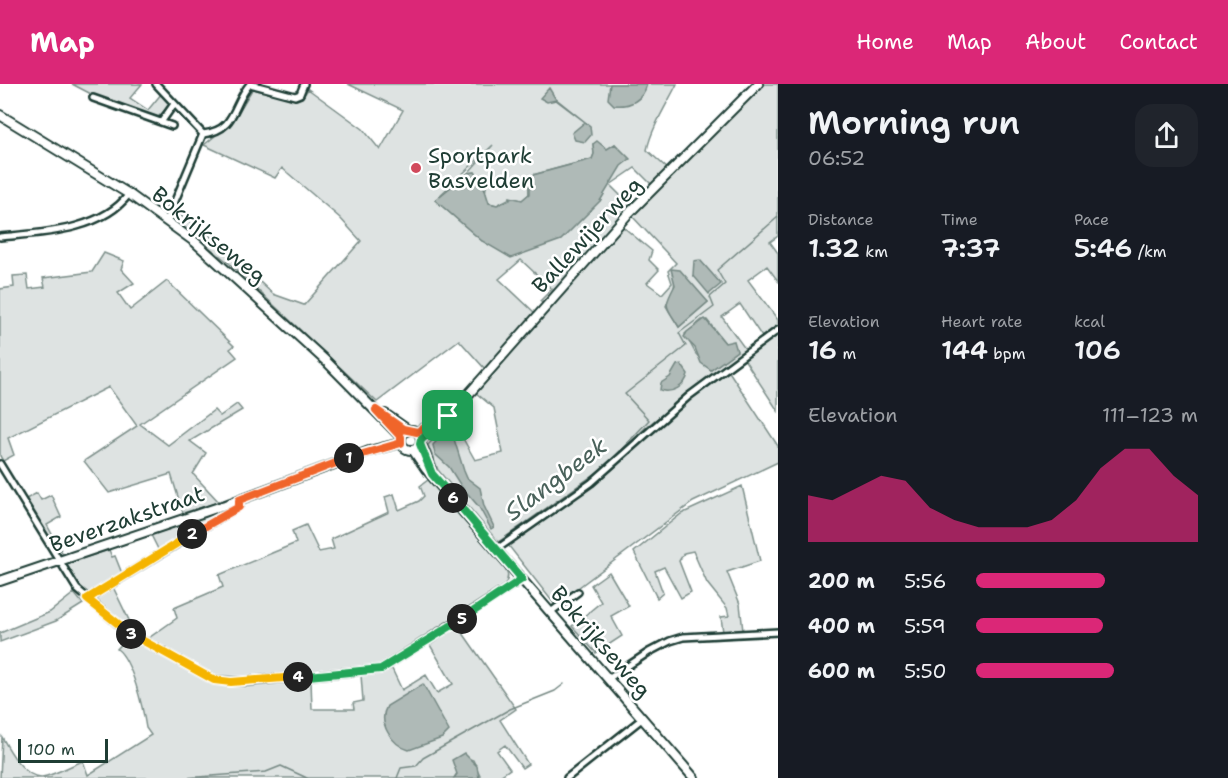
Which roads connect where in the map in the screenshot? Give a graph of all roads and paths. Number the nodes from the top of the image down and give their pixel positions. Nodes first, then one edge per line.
1 (156, 84) edge
2 (304, 84) edge
3 (758, 84) edge
4 (93, 98) dead end
5 (174, 104) junction
6 (0, 115) edge
7 (162, 121) junction
8 (172, 126) dead end
9 (203, 134) junction
10 (129, 194) junction
11 (167, 220) junction
12 (0, 237) edge
13 (778, 330) edge
14 (376, 410) junction
15 (448, 416) junction
16 (412, 431) junction
17 (401, 440) junction
18 (421, 442) junction
19 (413, 450) junction
20 (0, 464) edge
21 (432, 474) junction
22 (239, 500) junction
23 (497, 549) junction
24 (57, 561) junction
25 (522, 579) junction
26 (0, 581) edge
27 (578, 592) dead end
28 (87, 599) junction
29 (552, 611) junction
30 (778, 632) edge
31 (608, 679) junction
32 (643, 718) junction
33 (567, 778) edge
34 (694, 778) edge

1 - 5 street
2 - 9 street
3 - 15 street, Ballewijerweg
4 - 7 street
5 - 7 street
5 - 9 street
6 - 10 street, Bokrijkseweg
7 - 8 street
9 - 11 street
10 - 11 street, Bokrijkseweg
10 - 12 street
11 - 14 street, Bokrijkseweg
13 - 23 street
14 - 16 street, Bokrijkseweg
14 - 17 street, Bokrijkseweg
15 - 16 street, Ballewijerweg
15 - 18 street, Ballewijerweg
16 - 17 street
16 - 18 street, Bokrijkseweg
17 - 19 street, Bokrijkseweg
17 - 22 street, Beverzakstraat
18 - 19 street
18 - 21 street, Bokrijkseweg
19 - 21 street, Bokrijkseweg
20 - 24 street
21 - 23 street, Bokrijkseweg
22 - 24 street, Beverzakstraat
22 - 28 street
23 - 25 street, Bokrijkseweg
24 - 26 street, Beverzakstraat
24 - 28 street
25 - 28 street
25 - 29 street, Bokrijkseweg
27 - 29 street
29 - 31 street, Bokrijkseweg
30 - 31 street
31 - 32 street, Bokrijkseweg
32 - 33 street
32 - 34 street, Bokrijkseweg

